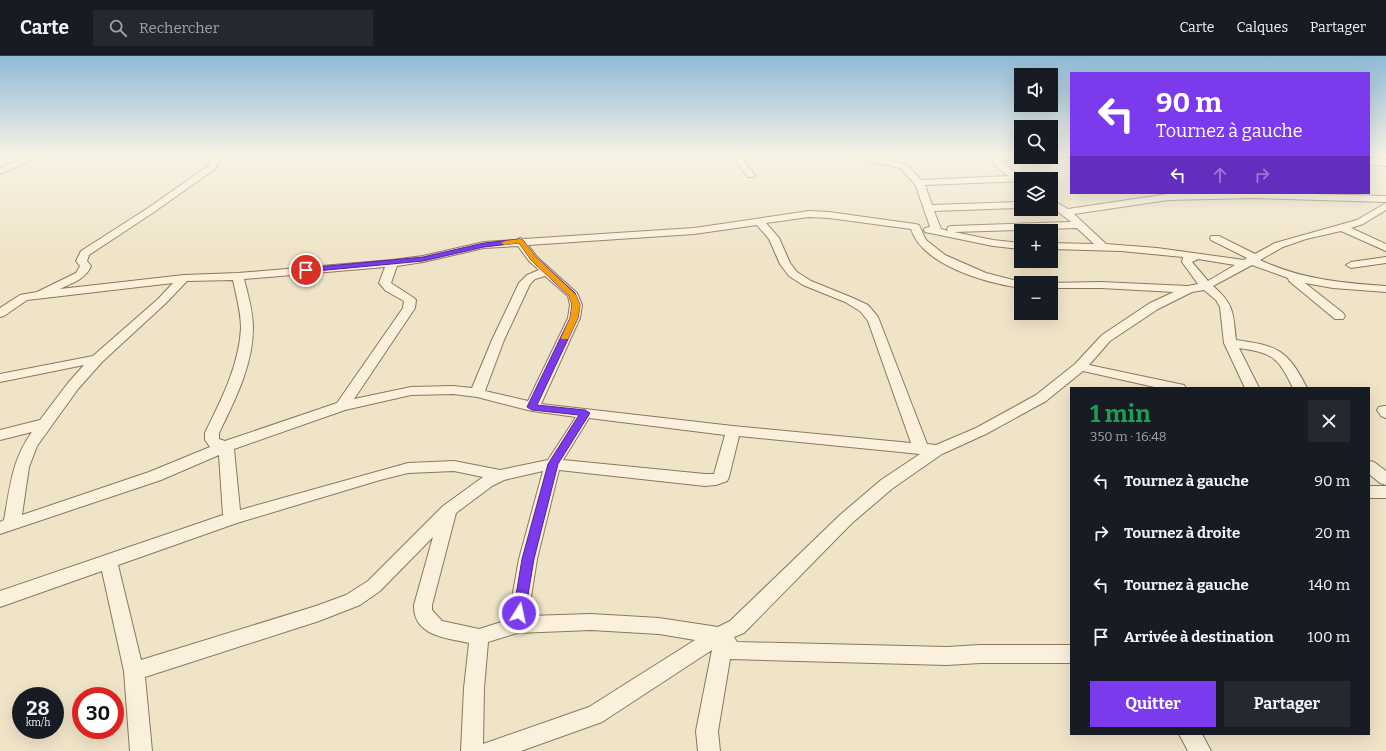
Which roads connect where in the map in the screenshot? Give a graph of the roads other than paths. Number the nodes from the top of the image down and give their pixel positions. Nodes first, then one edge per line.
1 (183, 187) edge
2 (921, 187) edge
3 (1249, 194) edge
4 (1386, 199) edge
5 (1014, 205) edge
6 (1386, 206) edge
7 (1058, 207) edge
8 (928, 208) junction
9 (1066, 212) junction
10 (760, 222) junction
11 (1081, 225) junction
12 (915, 227) junction
13 (1342, 228) junction
14 (932, 229) junction
15 (1215, 238) dead end
16 (520, 241) junction
17 (1014, 245) edge
18 (1058, 246) edge
19 (1104, 247) junction
20 (1386, 248) edge
21 (1198, 256) junction
22 (1386, 260) edge
23 (1251, 261) junction
24 (392, 263) junction
25 (1351, 265) dead end
26 (547, 271) junction
27 (238, 276) junction
28 (1291, 277) junction
29 (184, 278) junction
30 (1014, 284) edge
31 (1058, 285) edge
32 (1206, 286) junction
33 (1189, 289) junction
34 (1386, 289) edge
35 (38, 296) junction
36 (0, 313) edge
37 (1339, 316) dead end
38 (1230, 343) junction
39 (97, 359) junction
40 (1080, 367) junction
41 (0, 378) edge
42 (1174, 387) edge
43 (1252, 387) edge
44 (1300, 387) edge
45 (477, 393) junction
46 (342, 406) junction
47 (532, 407) junction
48 (585, 413) junction
49 (45, 424) junction
50 (733, 431) junction
51 (0, 435) edge
52 (226, 446) junction
53 (929, 450) junction
54 (553, 464) junction
55 (1370, 467) edge
56 (500, 475) junction
57 (1386, 479) edge
58 (1370, 492) edge
59 (1386, 492) edge
60 (449, 510) junction
61 (232, 518) junction
62 (6, 526) edge
63 (109, 562) junction
64 (0, 600) edge
65 (517, 625) junction
66 (479, 637) junction
67 (720, 642) junction
68 (1070, 654) edge
69 (134, 671) junction
70 (1191, 735) edge
71 (141, 751) edge
72 (472, 751) edge
73 (491, 751) edge
74 (709, 751) edge
75 (1200, 751) edge

1 - 35 street
2 - 8 street
3 - 4 street
3 - 9 street
5 - 8 street
6 - 13 street
7 - 9 street
8 - 14 street
9 - 11 street
10 - 12 street
10 - 16 street
10 - 53 street
11 - 14 street
11 - 19 street
12 - 14 street
12 - 30 street
13 - 20 street
13 - 23 street
14 - 17 street
15 - 23 street
16 - 24 street
16 - 26 street
18 - 19 street
19 - 21 street
21 - 23 street
21 - 32 street
22 - 25 street
23 - 28 street
23 - 32 street
24 - 27 street
24 - 46 street
26 - 45 street
26 - 47 street
27 - 29 street
27 - 52 street
28 - 34 street
28 - 37 street
29 - 35 street
29 - 39 street
31 - 33 street
32 - 33 street
32 - 38 street
33 - 40 street
35 - 36 street
38 - 43 street
38 - 44 street
39 - 41 street
39 - 49 street
40 - 42 street
40 - 53 street
45 - 46 street
45 - 47 street
46 - 52 street
47 - 48 street
48 - 50 street
48 - 54 street
49 - 51 street
49 - 62 street
50 - 53 street
50 - 54 street
52 - 61 street
52 - 62 street
53 - 67 street
54 - 56 street
54 - 65 street
55 - 57 street
56 - 60 street
56 - 61 street
58 - 59 street
60 - 66 street
60 - 69 street
61 - 63 street
63 - 64 street
63 - 69 street
65 - 66 street
65 - 67 street
66 - 72 street
67 - 68 street
67 - 73 street
67 - 74 street
69 - 71 street
70 - 75 street

